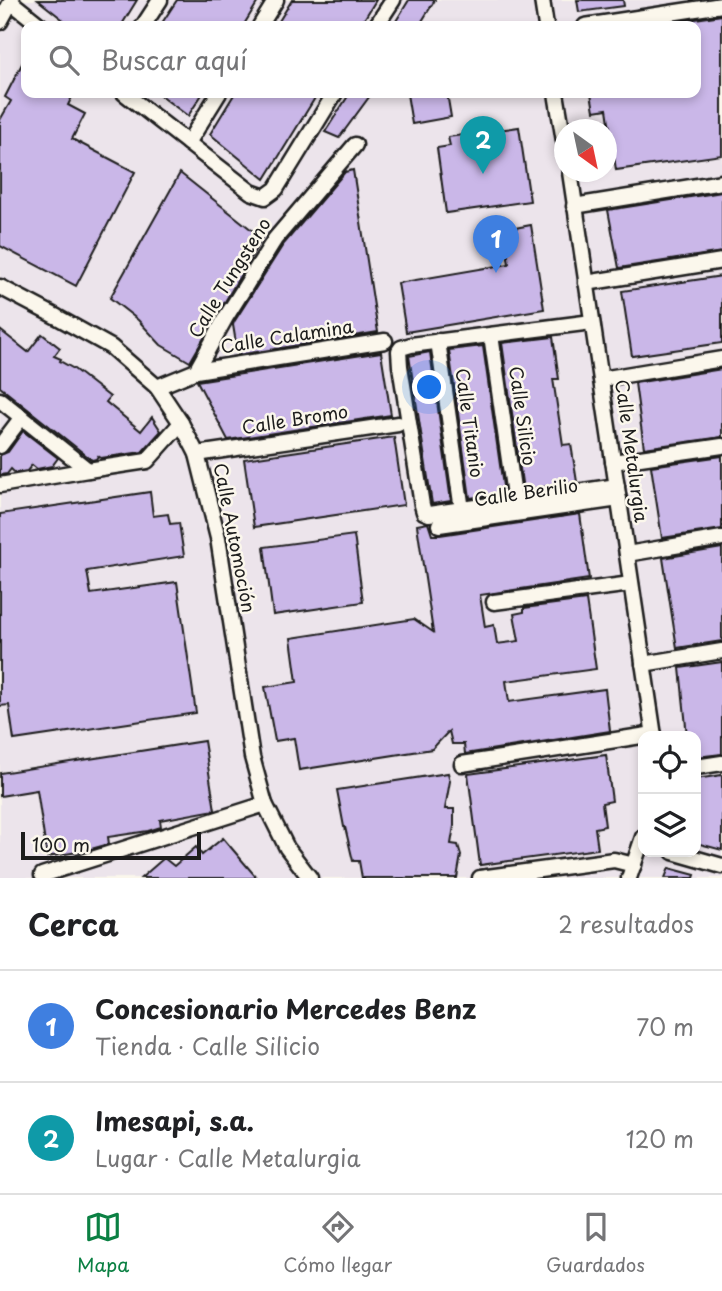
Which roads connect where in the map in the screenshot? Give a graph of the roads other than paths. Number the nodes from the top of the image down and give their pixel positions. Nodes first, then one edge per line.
1 (160, 0) edge
2 (276, 0) edge
3 (393, 0) edge
4 (542, 0) edge
5 (12, 1) edge
6 (722, 5) edge
7 (35, 21) edge
8 (147, 21) edge
9 (263, 21) edge
10 (379, 21) edge
11 (545, 21) edge
12 (618, 21) edge
13 (0, 22) edge
14 (130, 98) edge
15 (216, 98) edge
16 (332, 98) edge
17 (557, 98) edge
18 (561, 119) edge
19 (188, 143) junction
20 (355, 145) dead end
21 (571, 182) edge
22 (722, 182) edge
23 (575, 206) junction
24 (722, 261) edge
25 (586, 284) junction
26 (0, 287) edge
27 (592, 322) junction
28 (491, 335) junction
29 (385, 341) dead end
30 (438, 341) junction
31 (722, 359) edge
32 (196, 371) junction
33 (601, 379) junction
34 (158, 387) junction
35 (0, 400) edge
36 (22, 418) junction
37 (181, 423) junction
38 (398, 424) dead end
39 (0, 446) edge
40 (722, 446) edge
41 (197, 454) junction
42 (613, 462) junction
43 (88, 470) junction
44 (0, 485) edge
45 (618, 492) junction
46 (515, 502) junction
47 (462, 510) junction
48 (439, 524) dead end
49 (722, 538) edge
50 (626, 554) junction
51 (631, 584) junction
52 (494, 602) dead end
53 (722, 651) edge
54 (643, 664) junction
55 (653, 731) edge
56 (638, 737) edge
57 (722, 763) edge
58 (462, 764) dead end
59 (701, 766) edge
60 (265, 804) junction
61 (638, 855) edge
62 (690, 857) edge
63 (722, 866) edge
64 (632, 872) edge
65 (42, 875) dead end
66 (310, 878) edge
67 (480, 878) edge

1 - 8 street
2 - 9 street
3 - 10 street
4 - 11 street
5 - 7 street
5 - 13 street
6 - 12 street
14 - 19 street
15 - 19 street
16 - 19 street
17 - 18 street
20 - 32 street, Calle Tungsteno
21 - 23 street, Calle Metalurgia
22 - 23 street
23 - 25 street, Calle Metalurgia
24 - 25 street
25 - 27 street, Calle Metalurgia
26 - 34 street, Calle Automoción
27 - 28 street
27 - 33 street, Calle Metalurgia
28 - 30 street
28 - 46 street, Calle Silicio
29 - 32 street, Calle Calamina
30 - 47 street, Calle Titanio
30 - 47 street
31 - 33 street
32 - 34 street
33 - 42 street, Calle Metalurgia
34 - 37 street, Calle Automoción
35 - 36 street
36 - 39 street
36 - 43 street
37 - 41 street, Calle Automoción
37 - 43 street
38 - 41 street, Calle Bromo
40 - 42 street
41 - 60 street, Calle Automoción
42 - 45 street, Calle Metalurgia
43 - 44 street
45 - 46 street
45 - 48 street, Calle Berilio
45 - 50 street, Calle Metalurgia
46 - 47 street
49 - 50 street
50 - 51 street, Calle Metalurgia
51 - 52 street
51 - 54 street, Calle Metalurgia
53 - 54 street
54 - 55 street, Calle Metalurgia
56 - 58 street
57 - 59 street
60 - 65 street
60 - 66 street, Calle Automoción
61 - 64 street
62 - 63 street
64 - 67 street

